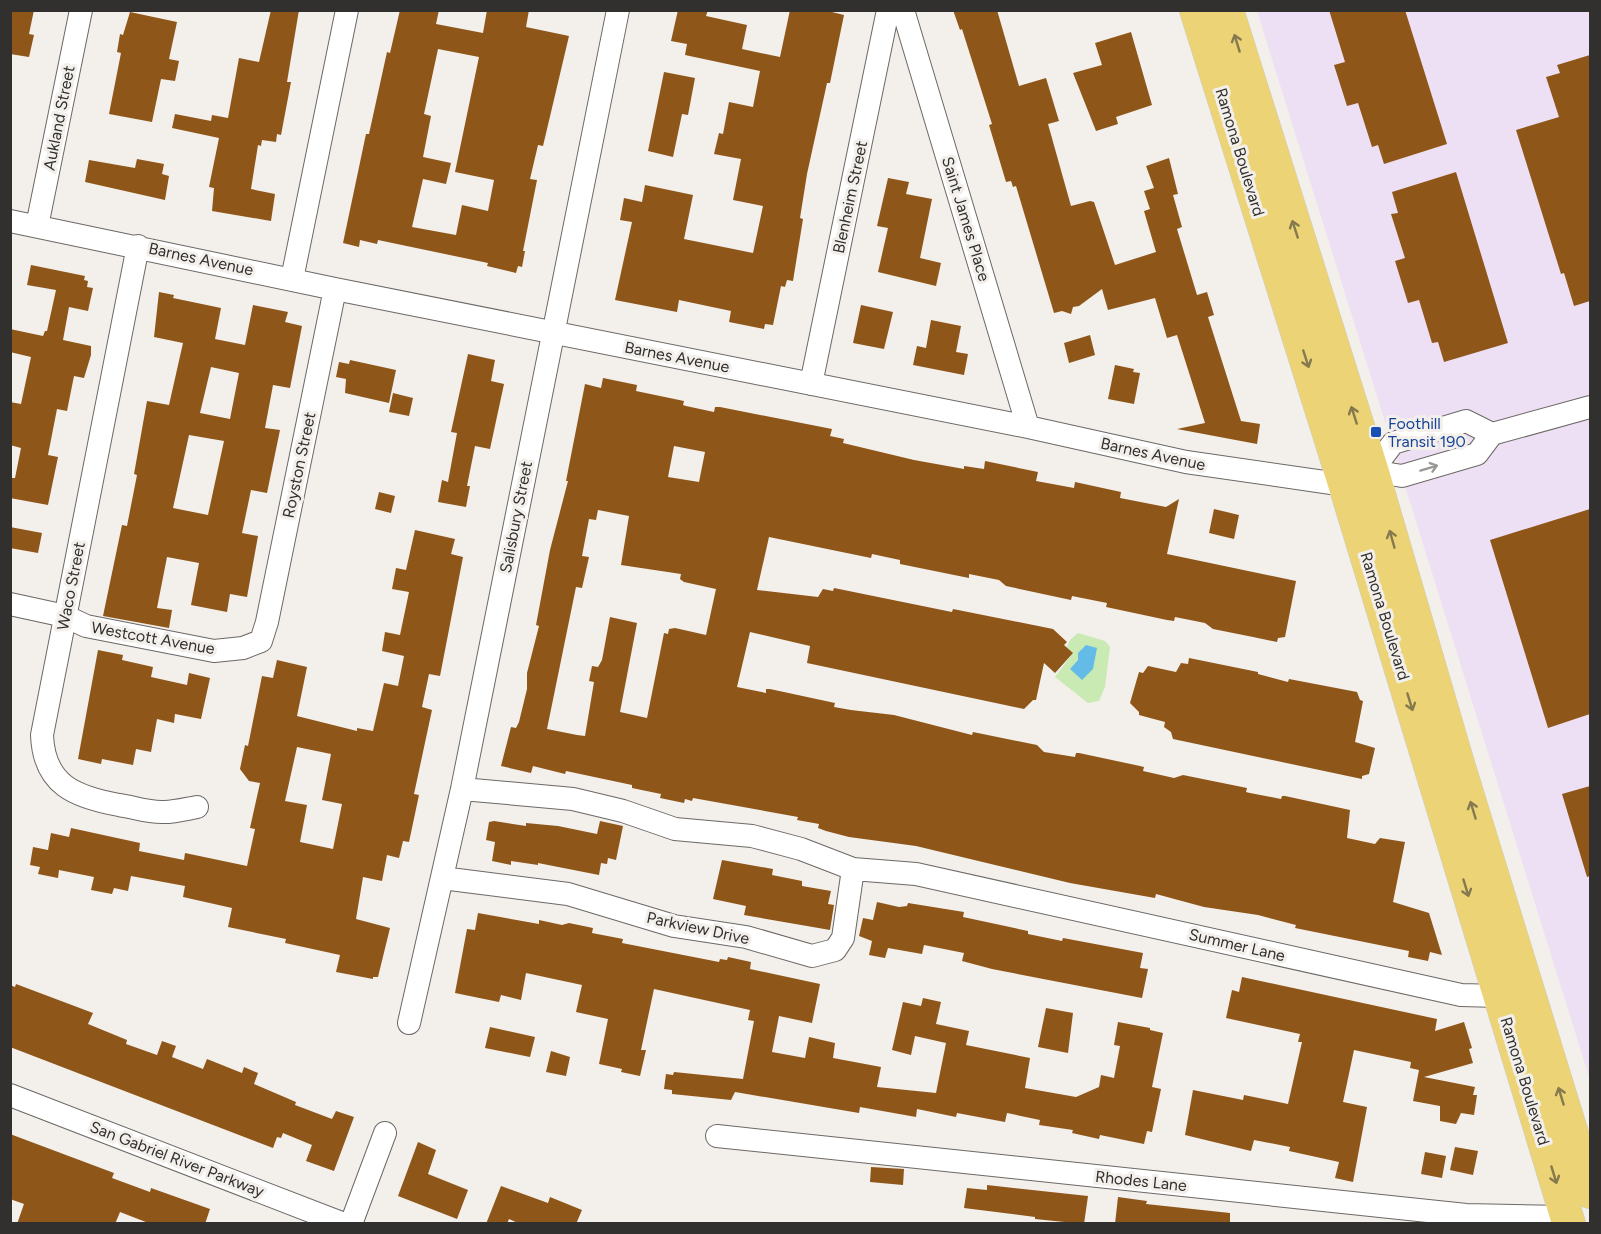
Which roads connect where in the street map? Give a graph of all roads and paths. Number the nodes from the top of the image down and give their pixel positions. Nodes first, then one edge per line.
1 (81, 10) edge
2 (347, 10) edge
3 (618, 10) edge
4 (888, 10) edge
5 (903, 10) edge
6 (1196, 10) edge
7 (1227, 10) edge
8 (10, 221) edge
9 (37, 226) junction
10 (138, 246) junction
11 (292, 279) junction
12 (335, 289) junction
13 (552, 332) junction
14 (811, 384) junction
15 (1590, 407) edge
16 (1028, 427) junction
17 (1492, 434) junction
18 (1359, 478) junction
19 (10, 604) edge
20 (65, 615) junction
21 (261, 640) joint
22 (462, 789) junction
23 (197, 807) dead end
24 (853, 869) junction
25 (442, 878) junction
26 (1499, 996) junction
27 (409, 1023) dead end
28 (10, 1095) edge
29 (385, 1133) dead end
30 (717, 1136) dead end
31 (1590, 1192) edge
32 (1466, 1219) edge
33 (1568, 1220) edge
34 (344, 1224) edge
35 (351, 1224) edge

1 - 9 street, Aukland Street
2 - 11 street
3 - 13 street, Salisbury Street
4 - 14 street, Blenheim Street
5 - 16 street, Saint James Place
6 -> 18 main road, Ramona Boulevard
18 -> 7 main road, Ramona Boulevard
8 - 9 street, Barnes Avenue
9 - 10 street, Barnes Avenue
10 - 11 street, Barnes Avenue
10 - 20 street, Waco Street
11 - 12 street, Barnes Avenue
12 - 13 street, Barnes Avenue
12 - 21 street, Royston Street
13 - 14 street, Barnes Avenue
13 - 22 street, Salisbury Street
14 - 16 street, Barnes Avenue
15 - 17 street
16 - 18 street, Barnes Avenue
18 -> 17 street, Barnes Avenue
17 - 18 street
18 -> 26 main road, Ramona Boulevard
31 -> 18 main road, Ramona Boulevard
19 - 20 street, Westcott Avenue
20 - 21 street, Westcott Avenue
20 - 23 street, Waco Street
22 - 24 street
22 - 25 street, Salisbury Street
24 - 25 street, Parkview Drive
24 - 26 street, Summer Lane
25 - 27 street, Salisbury Street
26 -> 33 main road, Ramona Boulevard
28 - 34 street, San Gabriel River Parkway
29 - 35 street
30 - 32 street, Rhodes Lane
32 - 33 street, Rhodes Lane

